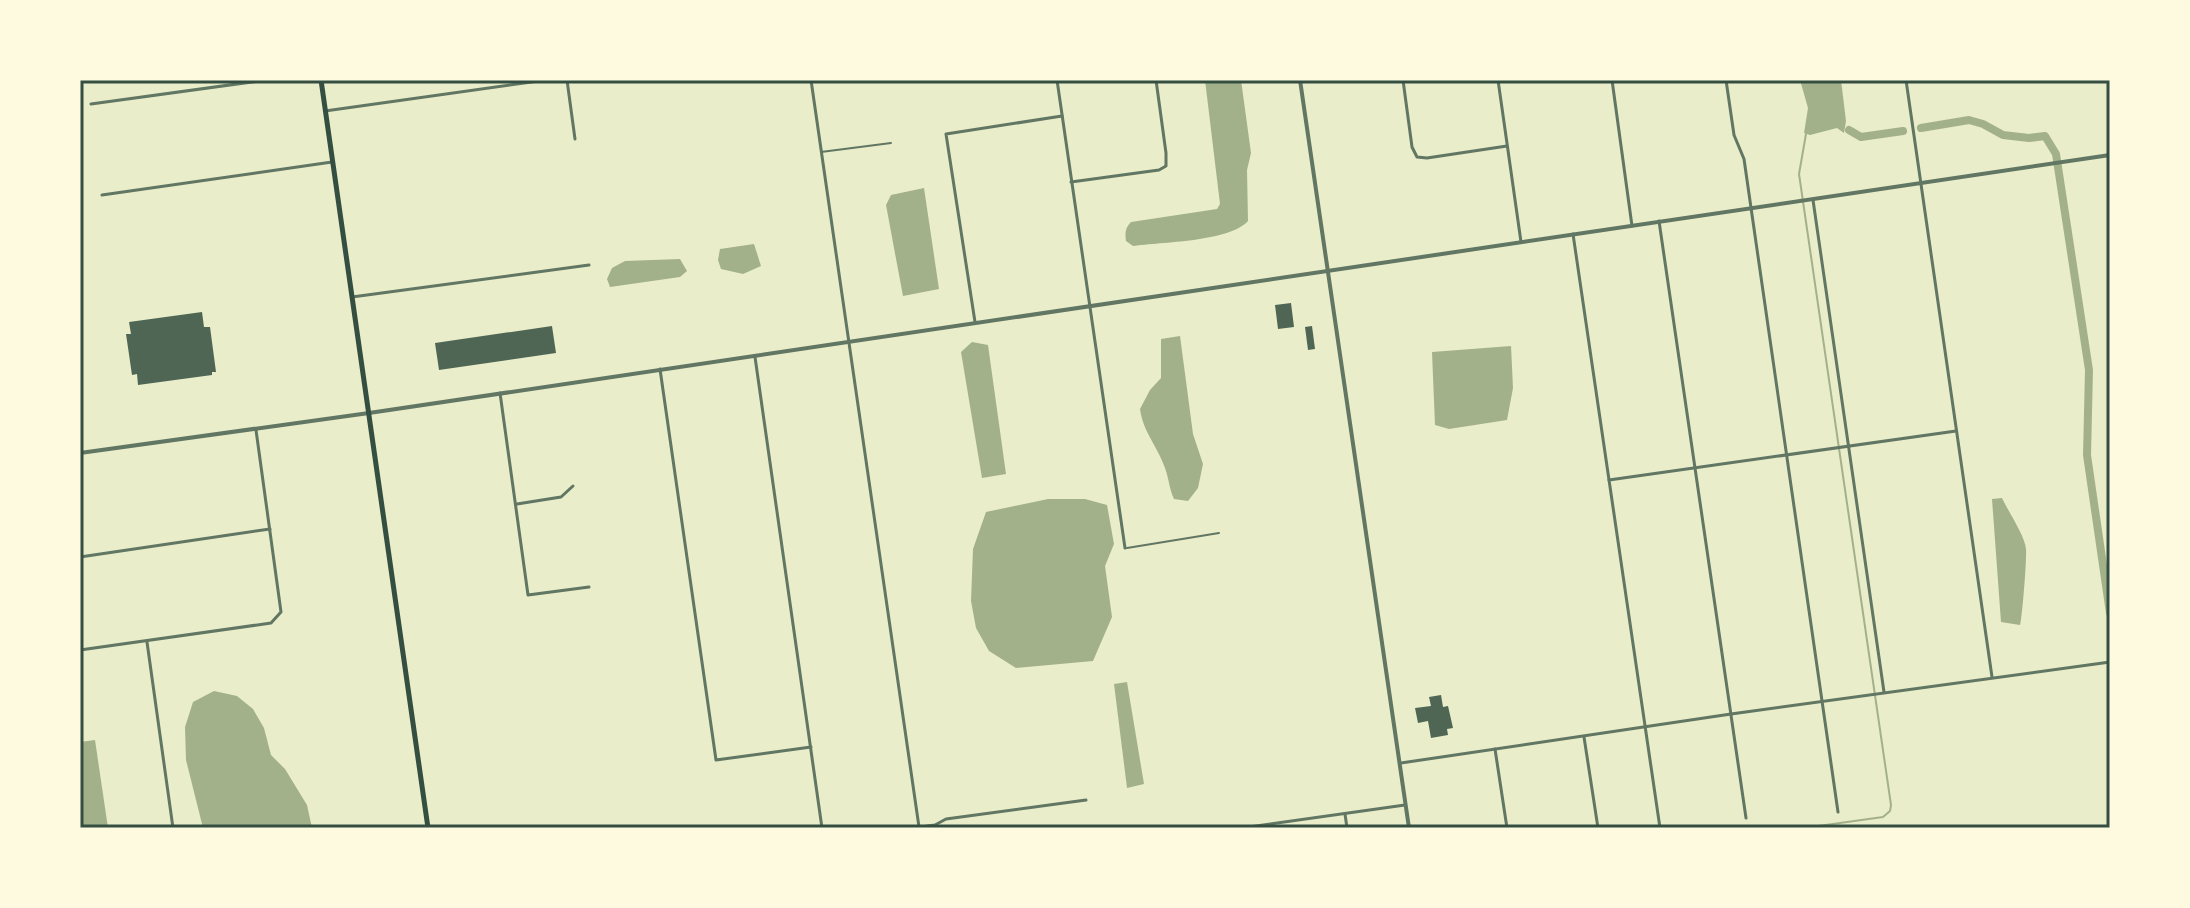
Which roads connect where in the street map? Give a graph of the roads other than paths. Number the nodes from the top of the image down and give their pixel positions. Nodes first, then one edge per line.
1 (266, 80) edge
2 (321, 80) edge
3 (546, 80) edge
4 (567, 80) edge
5 (811, 80) edge
6 (1057, 80) edge
7 (1156, 80) edge
8 (1300, 80) edge
9 (1403, 80) edge
10 (1498, 80) edge
11 (1612, 80) edge
12 (1726, 80) edge
13 (1906, 80) edge
14 (91, 104) dead end
15 (325, 111) junction
16 (1062, 116) junction
17 (575, 139) dead end
18 (891, 143) dead end
19 (1507, 146) junction
20 (821, 152) junction
21 (2110, 155) edge
22 (333, 162) junction
23 (1071, 182) junction
24 (1921, 184) junction
25 (102, 195) dead end
26 (1811, 200) junction
27 (1751, 209) junction
28 (1659, 221) junction
29 (1632, 226) junction
30 (1573, 234) junction
31 (1521, 242) junction
32 (589, 265) dead end
33 (1327, 271) junction
34 (352, 297) junction
35 (1088, 305) junction
36 (975, 322) junction
37 (849, 340) junction
38 (755, 355) junction
39 (660, 369) junction
40 (500, 393) junction
41 (369, 413) junction
42 (256, 429) junction
43 (1956, 431) junction
44 (1848, 446) junction
45 (80, 453) edge
46 (1786, 455) junction
47 (1695, 468) junction
48 (1609, 480) junction
49 (573, 486) dead end
50 (516, 504) junction
51 (270, 529) junction
52 (1219, 533) dead end
53 (1125, 548) joint
54 (80, 557) edge
55 (589, 587) dead end
56 (147, 640) junction
57 (80, 650) edge
58 (2110, 662) edge
59 (1992, 677) junction
60 (1882, 692) junction
61 (1822, 701) junction
62 (1731, 714) junction
63 (1645, 727) junction
64 (1584, 736) junction
65 (811, 747) junction
66 (1495, 749) junction
67 (1399, 763) junction
68 (1086, 800) dead end
69 (1405, 805) junction
70 (1838, 812) dead end
71 (1345, 814) junction
72 (1746, 818) dead end
73 (173, 828) edge
74 (428, 828) edge
75 (822, 828) edge
76 (918, 828) edge
77 (1242, 828) edge
78 (1347, 828) edge
79 (1409, 828) edge
80 (1507, 828) edge
81 (1598, 828) edge
82 (1660, 828) edge

1 - 14 street
2 - 15 main road
3 - 15 street
4 - 17 street
5 - 20 street
6 - 16 street
7 - 23 street
8 - 33 street
9 - 19 street
10 - 19 street
11 - 29 street
12 - 27 street
13 - 24 street
15 - 22 main road
16 - 23 street
16 - 36 street
18 - 20 lane
19 - 31 street
20 - 37 street
21 - 24 street
22 - 25 street
22 - 34 main road
23 - 35 street
24 - 26 street
24 - 43 street
26 - 27 street
26 - 44 street
27 - 28 street
27 - 46 street
28 - 29 street
28 - 47 street
29 - 30 street
30 - 31 street
30 - 48 street
31 - 33 street
32 - 34 street
33 - 35 street
33 - 67 street
34 - 41 main road
35 - 36 street
35 - 53 street
36 - 37 street
37 - 38 street
37 - 76 street
38 - 39 street
38 - 65 street
39 - 40 street
39 - 65 street
40 - 41 street
40 - 50 street
41 - 42 street
41 - 74 main road
42 - 45 street
42 - 51 street
43 - 44 street
43 - 59 street
44 - 46 street
44 - 60 street
46 - 47 street
46 - 61 street
47 - 48 street
47 - 62 street
48 - 63 street
49 - 50 street
50 - 55 street
51 - 54 street
51 - 56 street
52 - 53 lane
56 - 57 street
56 - 73 street
58 - 59 street
59 - 60 street
60 - 61 street
61 - 62 street
61 - 70 street
62 - 63 street
62 - 72 street
63 - 64 street
63 - 82 street
64 - 66 street
64 - 81 street
65 - 75 street
66 - 67 street
66 - 80 street
67 - 69 street
68 - 76 street
69 - 71 street
69 - 79 street
71 - 77 street
71 - 78 street

